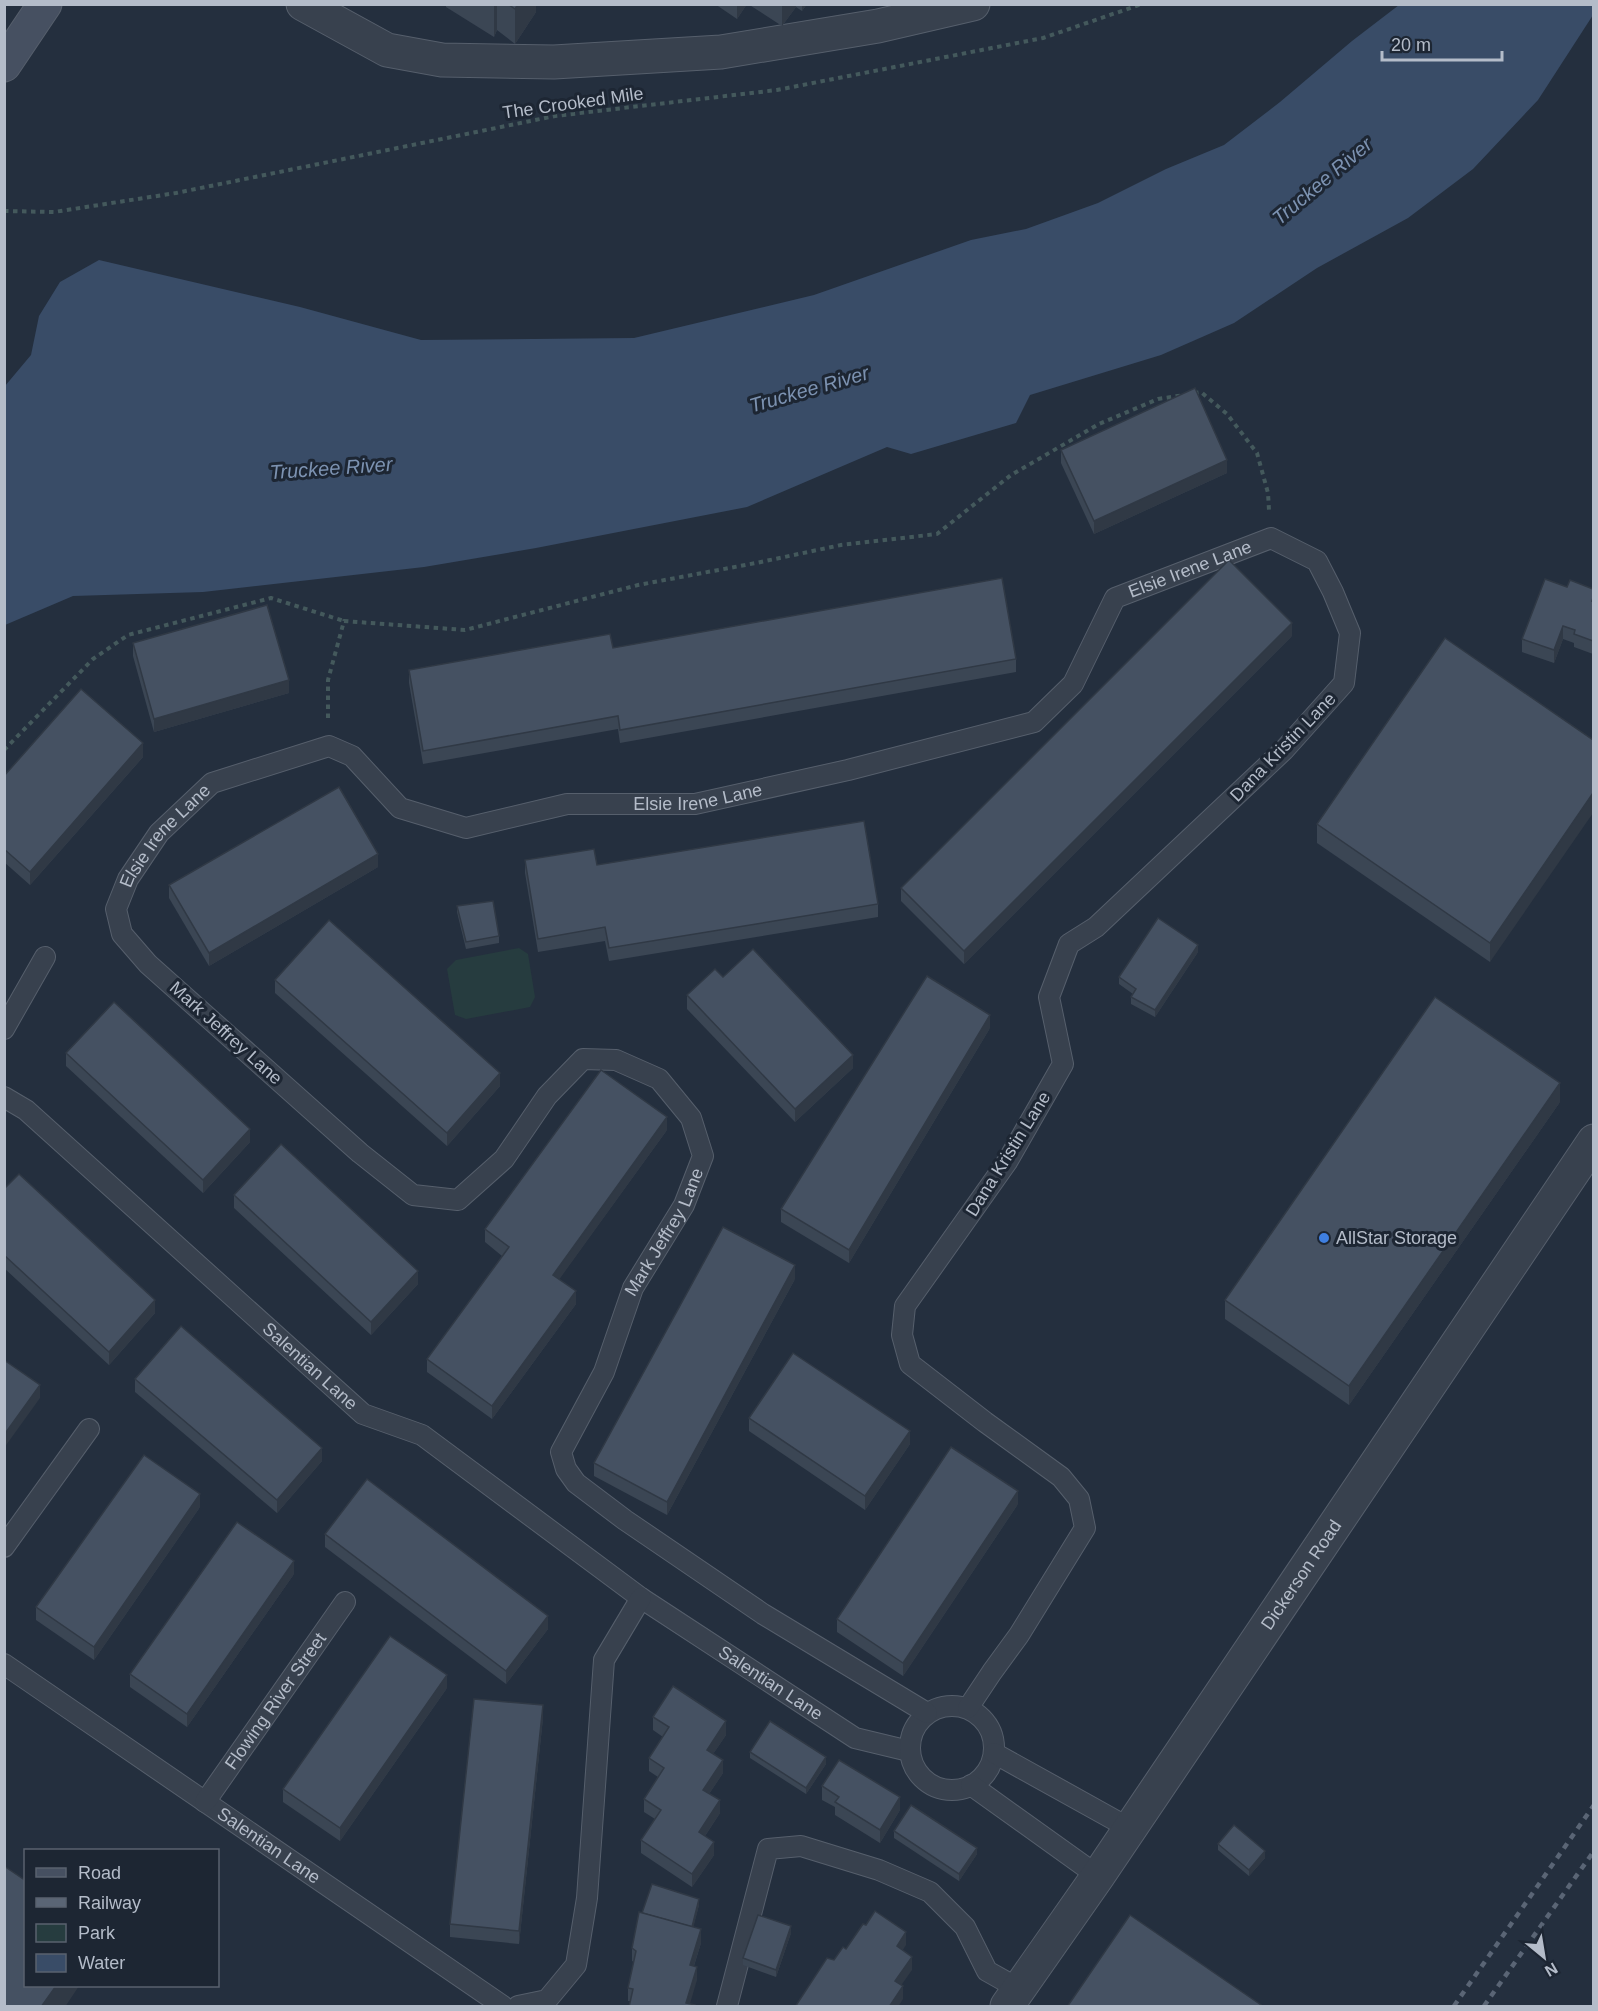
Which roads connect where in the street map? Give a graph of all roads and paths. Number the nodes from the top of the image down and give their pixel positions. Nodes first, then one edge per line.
1 (45, 4) edge
2 (303, 4) edge
3 (973, 4) edge
4 (1142, 4) edge
5 (4, 65) edge
6 (4, 211) edge
7 (1271, 538) junction
8 (1333, 592) joint
9 (344, 621) junction
10 (329, 746) junction
11 (4, 750) edge
12 (45, 957) dead end
13 (148, 964) joint
14 (4, 1029) edge
15 (4, 1097) edge
16 (1593, 1141) edge
17 (89, 1429) dead end
18 (4, 1547) edge
19 (641, 1598) junction
20 (345, 1602) dead end
21 (4, 1664) edge
22 (968, 1708) junction
23 (927, 1713) junction
24 (909, 1751) junction
25 (994, 1753) junction
26 (971, 1785) junction
27 (205, 1802) junction
28 (1129, 1828) junction
29 (1098, 1876) junction
30 (1013, 1998) edge
31 (503, 2007) edge
32 (518, 2007) edge
33 (727, 2007) edge

1 - 5 street
2 - 3 street
4 - 6 path, The Crooked Mile
7 - 8 lane, Elsie Irene Lane
7 - 9 path
7 - 10 lane, Elsie Irene Lane
8 - 22 lane, Dana Kristin Lane
9 - 10 path
9 - 11 path
10 - 13 lane, Elsie Irene Lane
12 - 14 lane
13 - 23 lane, Mark Jeffrey Lane
15 - 19 lane, Salentian Lane
16 - 28 street, Dickerson Road
17 - 18 lane
19 - 24 lane, Salentian Lane
19 - 32 lane
20 - 27 lane, Flowing River Street
21 - 27 lane, Salentian Lane
22 - 23 lane
22 - 25 lane
23 - 24 lane
24 - 26 lane
25 - 26 lane
25 - 28 lane
26 - 29 lane
27 - 31 lane, Salentian Lane
28 - 29 street, Dickerson Road
29 - 30 street, Dickerson Road
30 - 33 lane

